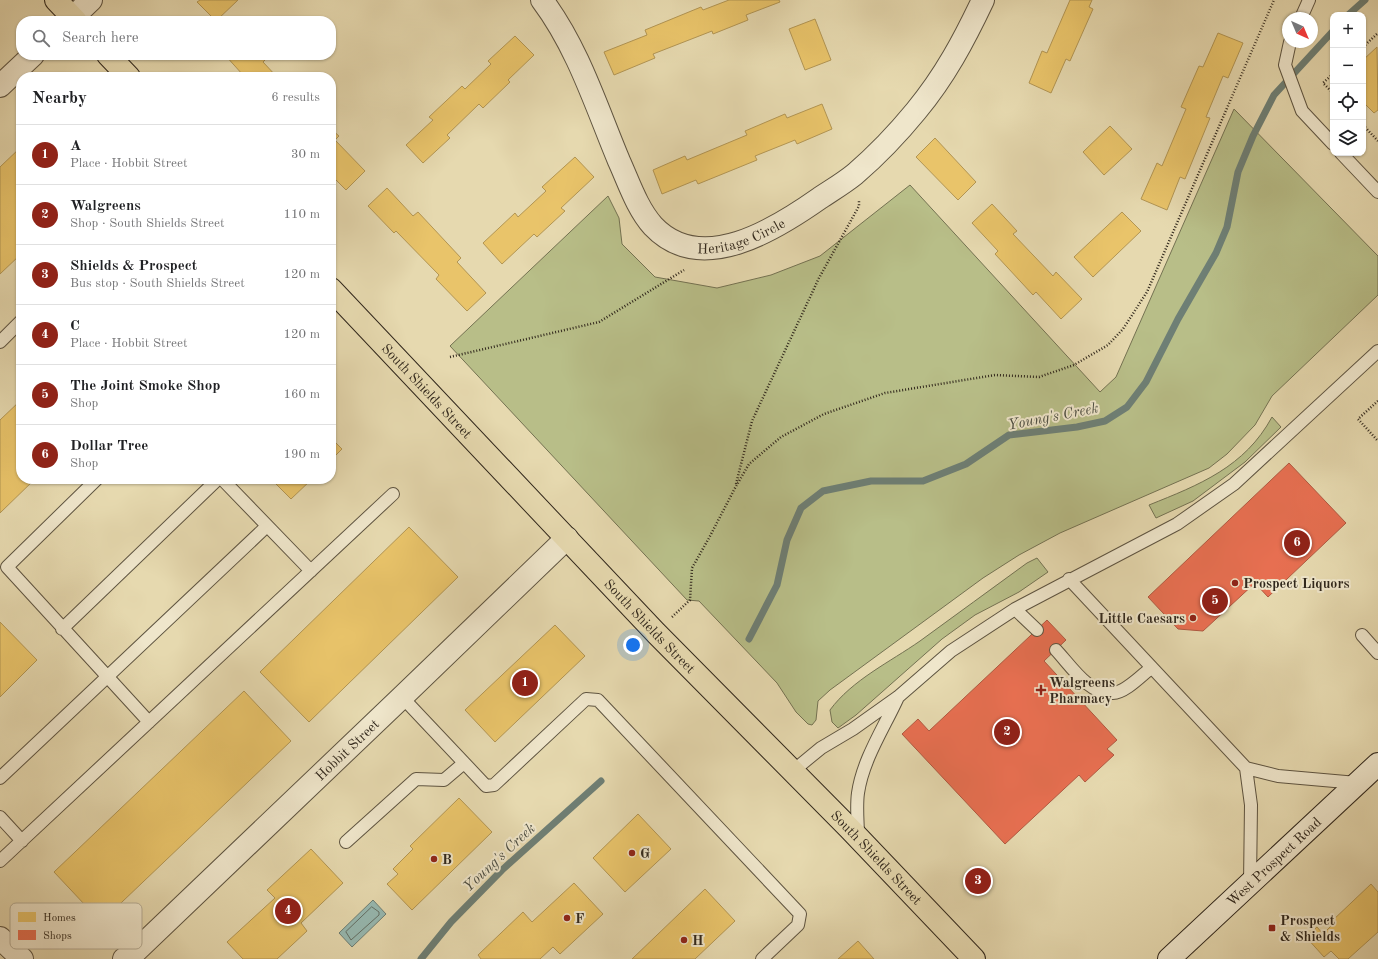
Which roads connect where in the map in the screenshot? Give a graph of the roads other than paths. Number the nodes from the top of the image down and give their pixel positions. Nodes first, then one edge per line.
1 (56, 0) edge
2 (91, 0) edge
3 (542, 0) edge
4 (983, 0) edge
5 (1308, 0) edge
6 (1303, 12) edge
7 (69, 16) edge
8 (76, 16) edge
9 (1289, 48) edge
10 (28, 60) edge
11 (113, 60) edge
12 (124, 72) edge
13 (0, 86) edge
14 (1330, 141) edge
15 (1345, 156) edge
16 (1378, 192) edge
17 (336, 294) edge
18 (16, 326) edge
19 (0, 342) edge
20 (1378, 351) edge
21 (92, 484) edge
22 (213, 484) edge
23 (227, 484) edge
24 (393, 494) dead end
25 (267, 526) junction
26 (567, 538) junction
27 (310, 571) junction
28 (1069, 579) junction
29 (1015, 609) junction
30 (62, 629) junction
31 (1037, 630) dead end
32 (1362, 635) dead end
33 (1056, 650) dead end
34 (1378, 653) edge
35 (1151, 668) junction
36 (107, 677) junction
37 (402, 697) junction
38 (898, 697) junction
39 (149, 722) junction
40 (464, 763) junction
41 (1378, 764) edge
42 (1246, 768) junction
43 (792, 771) junction
44 (0, 778) edge
45 (1357, 783) junction
46 (0, 817) edge
47 (858, 837) junction
48 (22, 841) junction
49 (346, 842) dead end
50 (0, 861) edge
51 (1250, 883) junction
52 (0, 938) edge
53 (142, 945) edge
54 (10, 948) edge
55 (12, 949) edge
56 (138, 949) edge
57 (22, 959) edge
58 (124, 959) edge
59 (762, 959) edge
60 (974, 959) edge
61 (1169, 959) edge

1 - 7 main road
2 - 8 street
3 - 4 street, Heritage Circle
5 - 6 lane
9 - 14 lane
10 - 13 street
11 - 12 main road
15 - 16 lane
17 - 26 main road, South Shields Street
18 - 19 lane
20 - 28 lane
21 - 30 lane
22 - 30 lane
23 - 25 lane
24 - 27 lane
25 - 27 lane
25 - 36 lane
26 - 37 street, Hobbit Street
26 - 43 main road, South Shields Street
27 - 39 lane
28 - 29 lane
28 - 35 lane
29 - 31 lane
29 - 38 lane
30 - 36 lane
32 - 34 lane
33 - 35 lane
35 - 42 lane
36 - 39 lane
36 - 44 lane
37 - 40 lane
37 - 53 street, Hobbit Street
38 - 43 lane
38 - 47 lane
39 - 48 lane
40 - 49 lane
40 - 59 lane
41 - 45 street, West Prospect Road
42 - 45 lane
42 - 51 lane
43 - 47 main road, South Shields Street
45 - 51 street, West Prospect Road
46 - 48 lane
47 - 60 main road, South Shields Street
48 - 50 lane
51 - 61 street, West Prospect Road
52 - 54 street
55 - 57 street
56 - 58 street, Hobbit Street

